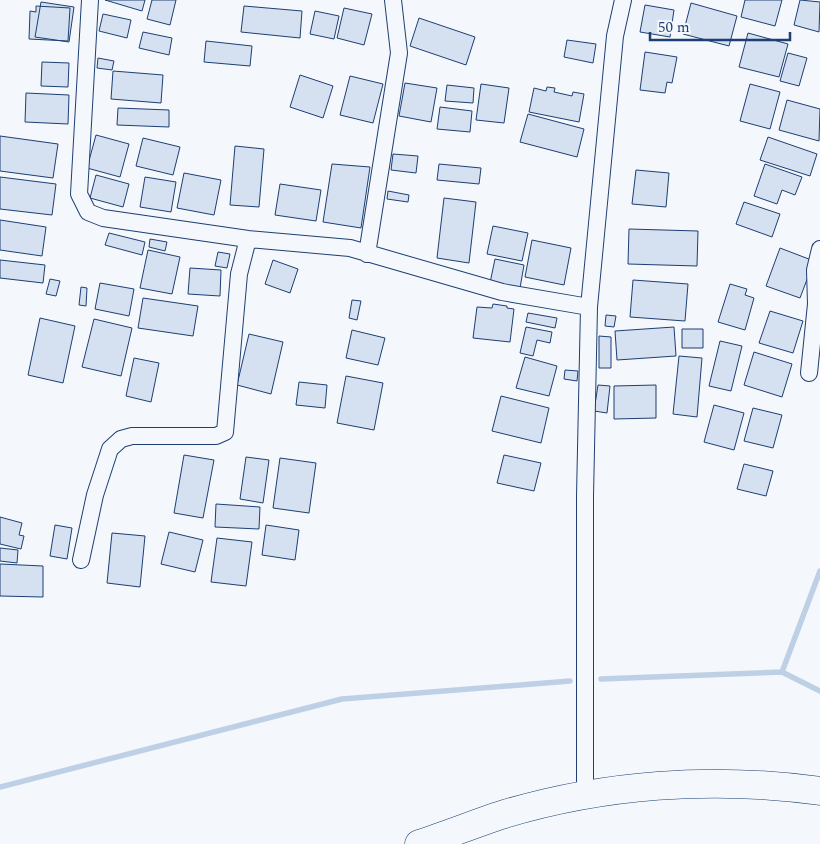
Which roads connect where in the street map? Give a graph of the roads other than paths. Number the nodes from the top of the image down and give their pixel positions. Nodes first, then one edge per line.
1 (90, 0) edge
2 (392, 0) edge
3 (623, 0) edge
4 (248, 239) junction
5 (820, 249) edge
6 (368, 254) junction
7 (589, 307) junction
8 (809, 373) dead end
9 (81, 560) dead end
10 (820, 791) edge
11 (585, 795) junction
12 (419, 844) edge

1 - 4 street
2 - 6 street
3 - 7 street
4 - 6 street
4 - 9 street
5 - 8 street
6 - 7 street
7 - 11 street
10 - 11 highway
11 - 12 highway

